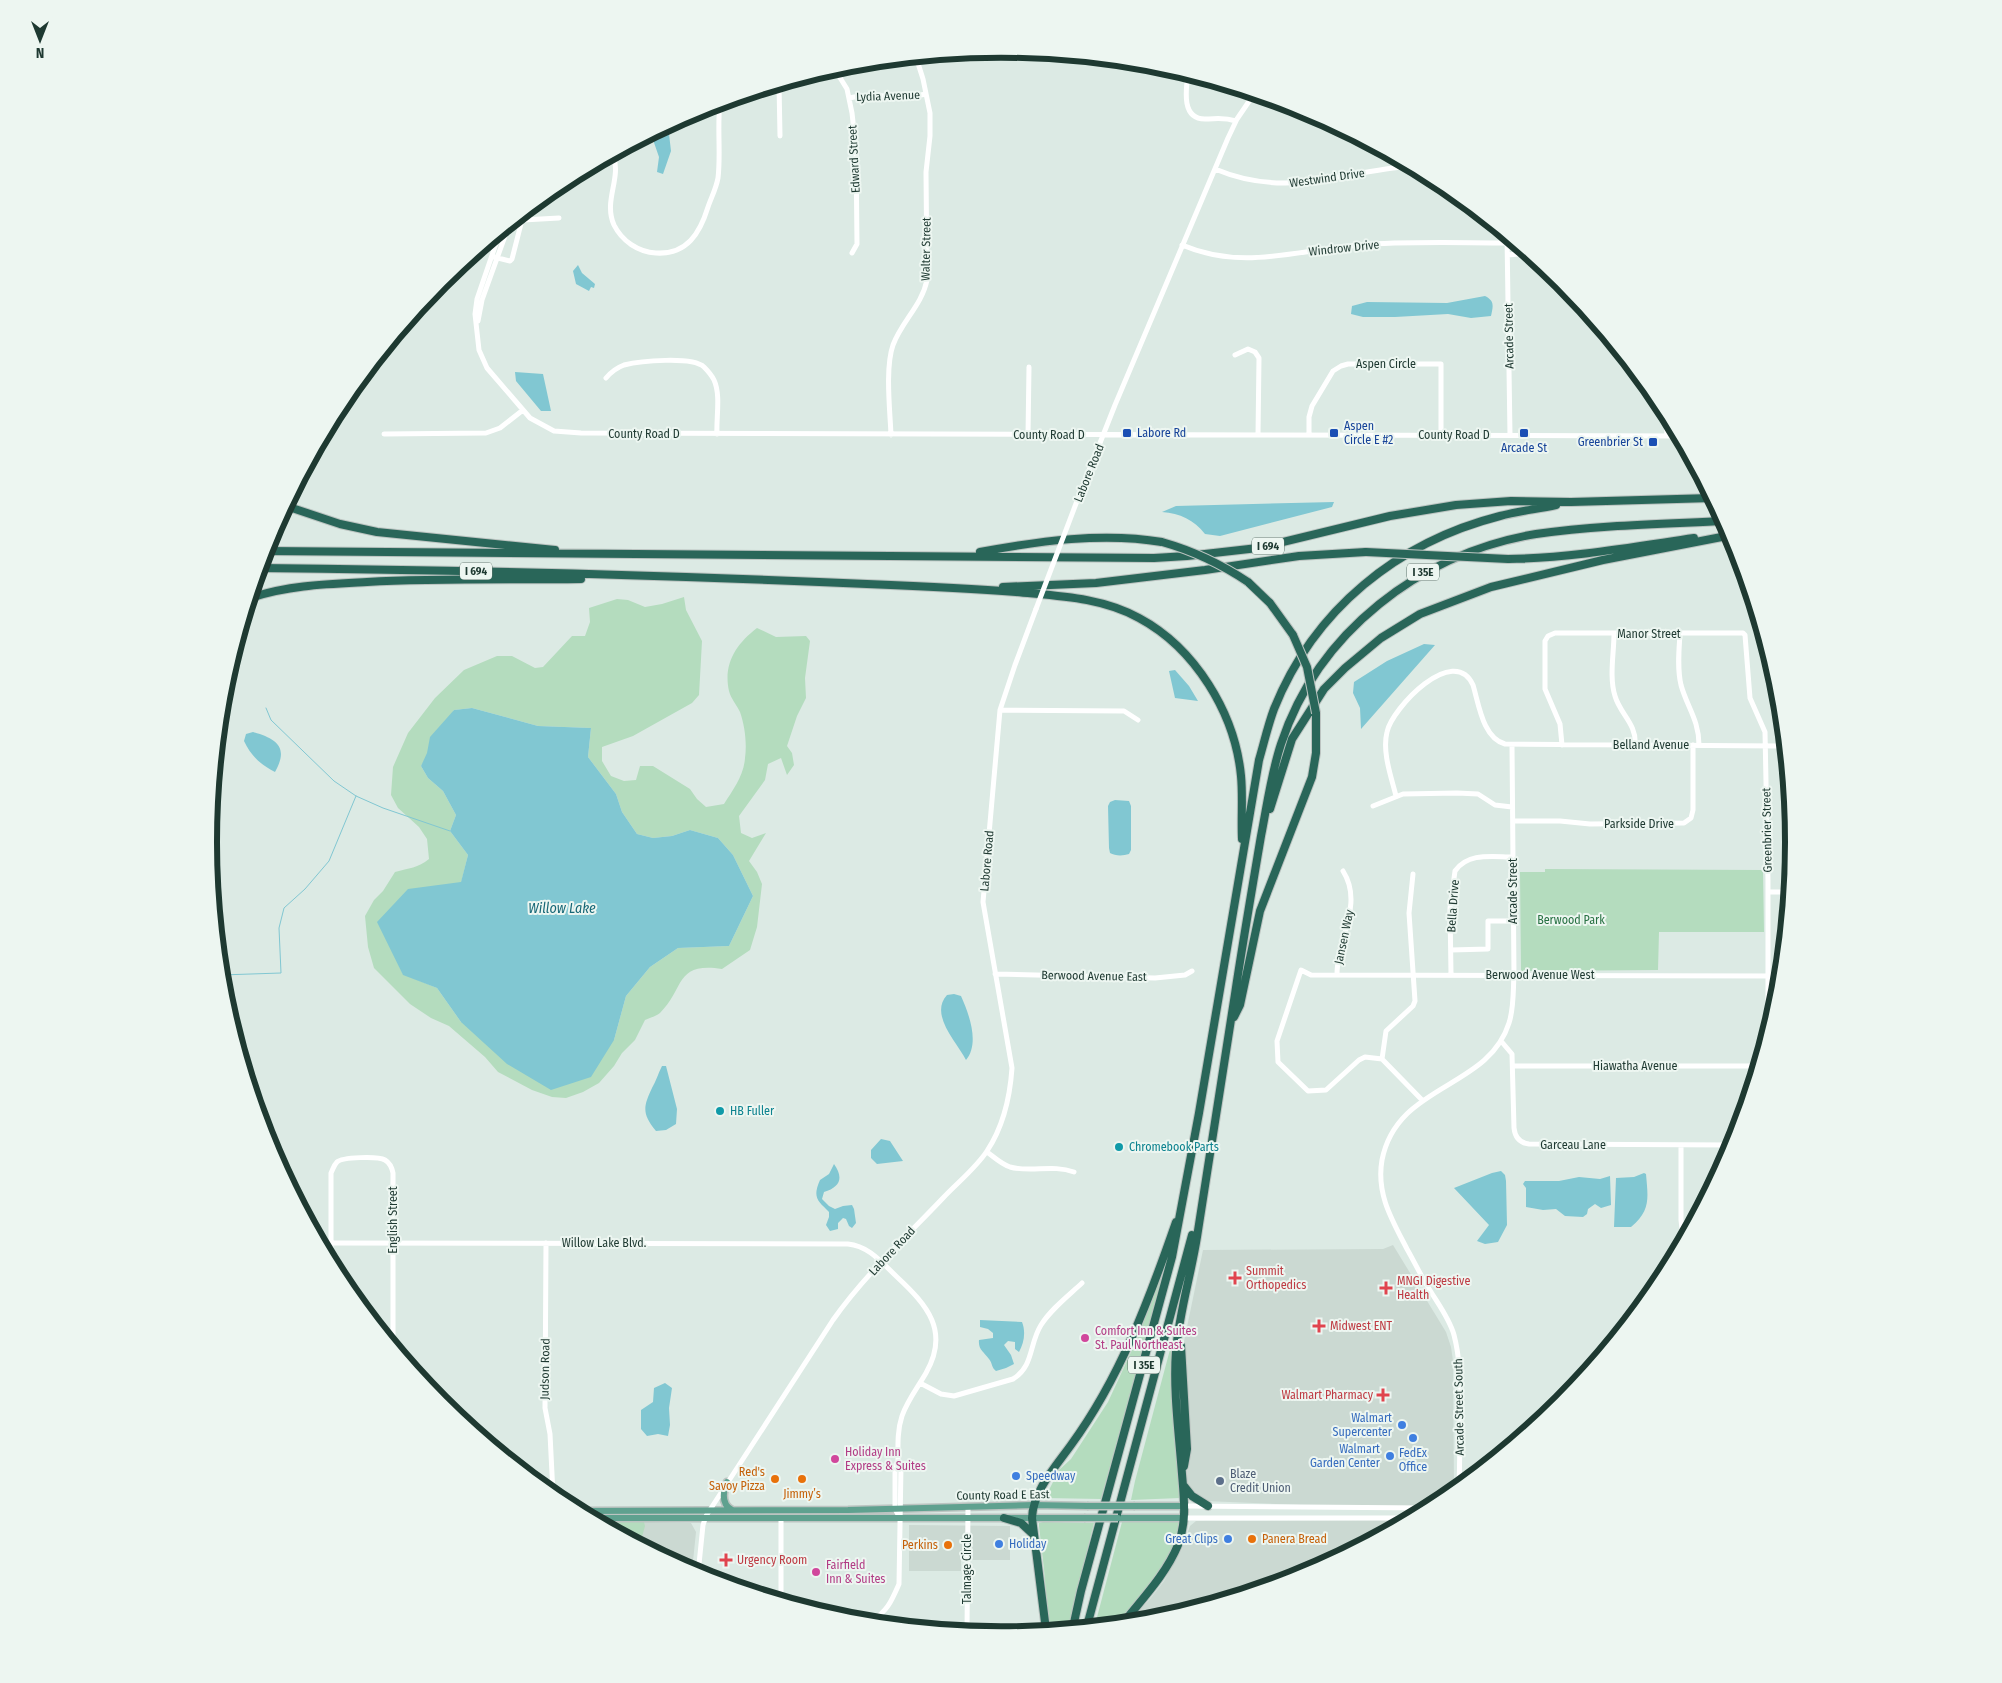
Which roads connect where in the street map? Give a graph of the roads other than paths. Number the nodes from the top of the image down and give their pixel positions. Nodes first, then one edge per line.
1 (918, 62) edge
2 (839, 75) edge
3 (1187, 80) edge
4 (779, 90) edge
5 (926, 94) junction
6 (849, 98) junction
7 (1251, 98) edge
8 (719, 110) edge
9 (1236, 121) junction
10 (780, 136) dead end
11 (614, 160) edge
12 (1400, 168) edge
13 (1214, 169) junction
14 (559, 218) dead end
15 (524, 220) edge
16 (523, 221) edge
17 (505, 235) edge
18 (496, 242) edge
19 (1507, 243) joint
20 (1182, 245) junction
21 (852, 253) dead end
22 (1520, 254) edge
23 (1508, 255) junction
24 (491, 256) junction
25 (497, 258) junction
26 (478, 329) junction
27 (1235, 355) dead end
28 (1029, 367) dead end
29 (606, 378) dead end
30 (523, 410) junction
31 (1667, 428) edge
32 (384, 434) dead end
33 (717, 434) junction
34 (891, 435) junction
35 (1028, 435) junction
36 (1103, 435) junction
37 (1258, 435) junction
38 (1309, 435) junction
39 (1441, 435) junction
40 (1510, 435) junction
41 (1667, 436) junction
42 (1671, 436) edge
43 (1705, 498) edge
44 (1571, 502) junction
45 (292, 508) edge
46 (1716, 521) edge
47 (1722, 535) edge
48 (1723, 536) edge
49 (273, 551) edge
50 (574, 553) junction
51 (960, 555) junction
52 (267, 568) edge
53 (692, 577) junction
54 (968, 588) junction
55 (256, 598) edge
56 (1743, 633) joint
57 (1614, 634) junction
58 (1680, 634) junction
59 (1000, 710) junction
60 (1138, 720) dead end
61 (1635, 744) junction
62 (1515, 745) junction
63 (1562, 745) junction
64 (1696, 745) junction
65 (1765, 746) junction
66 (1779, 746) edge
67 (1396, 796) junction
68 (1373, 806) dead end
69 (1512, 807) junction
70 (1512, 821) junction
71 (1264, 822) junction
72 (1513, 857) junction
73 (1242, 858) junction
74 (1343, 871) dead end
75 (1412, 874) dead end
76 (1768, 892) junction
77 (1783, 892) edge
78 (1513, 921) junction
79 (1451, 950) junction
80 (1192, 971) dead end
81 (995, 974) junction
82 (1337, 974) junction
83 (1412, 974) junction
84 (1451, 974) junction
85 (1514, 974) junction
86 (1768, 976) junction
87 (1773, 976) edge
88 (1768, 1002) edge
89 (1230, 1028) junction
90 (1501, 1041) junction
91 (1382, 1059) junction
92 (1514, 1066) junction
93 (1751, 1066) edge
94 (1423, 1101) junction
95 (1681, 1145) junction
96 (1724, 1145) edge
97 (987, 1152) junction
98 (1074, 1172) dead end
99 (1206, 1178) junction
100 (1185, 1194) junction
101 (1682, 1230) edge
102 (328, 1243) edge
103 (331, 1243) junction
104 (393, 1243) junction
105 (546, 1243) junction
106 (331, 1248) edge
107 (881, 1262) junction
108 (1082, 1283) dead end
109 (393, 1336) edge
110 (920, 1383) junction
111 (1459, 1477) edge
112 (727, 1482) junction
113 (552, 1483) edge
114 (1183, 1484) junction
115 (1034, 1505) junction
116 (1184, 1506) junction
117 (1208, 1506) junction
118 (968, 1507) junction
119 (1413, 1508) edge
120 (898, 1509) junction
121 (709, 1510) junction
122 (736, 1510) junction
123 (594, 1511) edge
124 (606, 1518) edge
125 (900, 1518) junction
126 (968, 1518) junction
127 (1004, 1518) junction
128 (1032, 1518) junction
129 (1184, 1518) junction
130 (1396, 1518) edge
131 (704, 1519) junction
132 (781, 1519) junction
133 (1034, 1536) junction
134 (699, 1565) edge
135 (781, 1594) edge
136 (1130, 1614) edge
137 (881, 1616) edge
138 (1089, 1620) edge
139 (1074, 1622) edge
140 (1045, 1624) edge
141 (967, 1625) edge

1 - 5 street, Walter Street
2 - 6 street, Edward Street
3 - 9 street
4 - 10 street
5 - 6 street, Lydia Avenue
5 - 34 street, Walter Street
6 - 21 street, Edward Street
7 - 9 street, Labore Road
8 - 11 street
9 - 13 street, Labore Road
12 - 13 street, Westwind Drive
13 - 20 street, Labore Road
14 - 15 street
16 - 25 street
17 - 25 street
18 - 24 street
19 - 20 street, Windrow Drive
19 - 23 street, Arcade Street
20 - 36 street, Labore Road
22 - 23 street
23 - 40 street, Arcade Street
24 - 25 street
24 - 26 street
25 - 26 street
26 - 30 street, County Road D
27 - 37 street
28 - 35 street
29 - 33 street
30 - 32 street
30 - 33 street, County Road D
31 - 41 street
33 - 34 street, County Road D
34 - 35 street, County Road D
35 - 36 street, County Road D
36 - 37 street, County Road D
36 - 59 street, Labore Road, bridge
37 - 38 street, County Road D
38 - 39 street, County Road D
38 - 39 street, Aspen Circle
39 - 40 street, County Road D
40 - 41 street, County Road D
41 - 42 street, County Road D
43 - 44 highway, I 35E
44 - 51 highway, I 694
44 - 73 highway, I 35E
45 - 50 highway
46 - 71 highway, I 35E
47 - 54 highway, I 694, bridge
48 - 71 highway
49 - 50 highway, I 694
50 - 51 highway, I 694
51 - 89 highway, bridge
52 - 53 highway, I 694
53 - 54 highway, I 694
53 - 55 highway
54 - 73 highway
56 - 58 street, Manor Street
56 - 65 street, Greenbrier Street
57 - 58 street, Manor Street
57 - 61 street
57 - 63 street, Manor Street
58 - 64 street
59 - 60 street
59 - 81 street, Labore Road
61 - 63 street, Belland Avenue
61 - 64 street, Belland Avenue
62 - 63 street, Belland Avenue
62 - 67 street
62 - 69 street, Arcade Street
64 - 65 street, Belland Avenue
64 - 70 street, Parkside Drive
65 - 66 street, Belland Avenue
65 - 76 street, Greenbrier Street
67 - 68 street
67 - 69 street
69 - 70 street, Arcade Street
70 - 72 street, Arcade Street
71 - 89 highway, I 35E
72 - 78 street, Arcade Street
72 - 79 street, Bella Drive
73 - 100 highway, I 35E
74 - 82 street, Jansen Way
75 - 83 street
76 - 77 street
76 - 86 street, Greenbrier Street
78 - 79 street
78 - 85 street, Arcade Street
79 - 84 street, Bella Drive
80 - 81 street, Berwood Avenue East
81 - 97 street, Labore Road
82 - 83 street, Berwood Avenue West
82 - 91 street, Berwood Avenue West
83 - 84 street, Berwood Avenue West
83 - 91 street
84 - 85 street, Berwood Avenue West
85 - 86 street, Berwood Avenue West
85 - 90 street, Arcade Street
86 - 87 street, Berwood Avenue West
86 - 88 street, Greenbrier Street
89 - 99 highway, I 35E
90 - 92 street, Garceau Lane
90 - 94 street, Arcade Street South
91 - 94 street
92 - 93 street, Hiawatha Avenue
92 - 95 street, Garceau Lane
94 - 111 street, Arcade Street South
95 - 96 street, Garceau Lane
95 - 101 street
97 - 98 street
97 - 107 street, Labore Road
99 - 114 highway
99 - 138 highway, I 35E
100 - 115 highway
100 - 139 highway, I 35E
102 - 103 street, Willow Lake Blvd.
103 - 104 street, Willow Lake Blvd.
103 - 104 street, English Street
103 - 106 street
104 - 105 street, Willow Lake Blvd.
104 - 109 street, English Street
105 - 107 street, Willow Lake Blvd.
105 - 113 street, Judson Road
107 - 110 street, Willow Lake Blvd.
107 - 112 street, Labore Road
108 - 110 street
110 - 120 street, Willow Lake Blvd.
112 - 121 street, Labore Road
112 - 122 main road
114 - 116 highway
114 - 117 highway
115 - 116 main road, County Road E East, bridge
115 - 118 main road, County Road E East
115 - 128 highway
116 - 117 street, County Road E East
116 - 129 highway
117 - 119 street, County Road E East
118 - 120 main road, County Road E East
118 - 126 street, Talmage Circle
120 - 122 main road, County Road E East
120 - 125 street, Willow Lake Blvd.
121 - 122 main road, County Road E East
121 - 123 main road, County Road E East
121 - 131 street, Labore Road
124 - 131 main road, County Road E East
125 - 126 main road, County Road E East
125 - 132 main road, County Road E East
125 - 137 street, Willow Lake Blvd.
126 - 127 main road, County Road E East
126 - 141 street, Talmage Circle
127 - 128 main road, County Road E East
127 - 133 highway
128 - 129 main road, County Road E East, bridge
128 - 133 highway
129 - 130 street, County Road E East
129 - 136 highway
131 - 132 main road, County Road E East
131 - 134 street, Labore Road
132 - 135 street
133 - 140 highway

